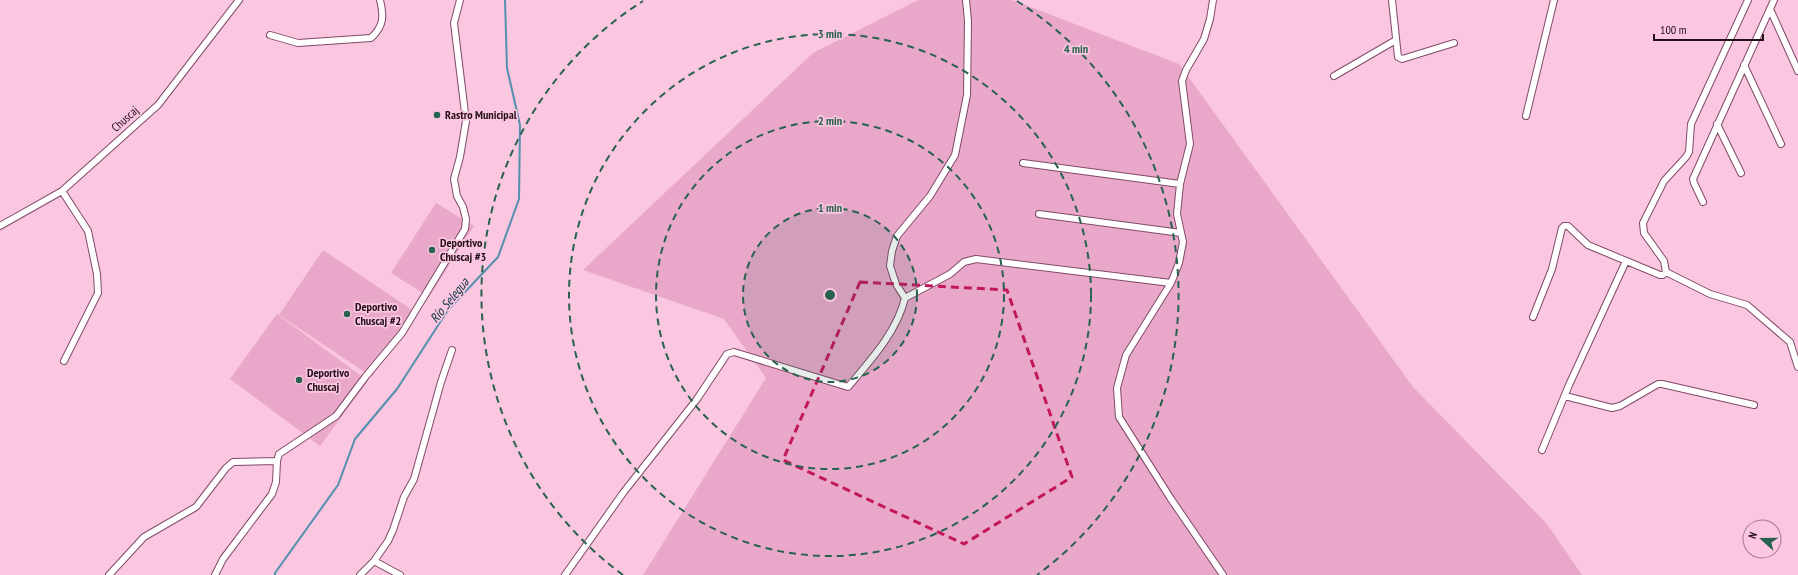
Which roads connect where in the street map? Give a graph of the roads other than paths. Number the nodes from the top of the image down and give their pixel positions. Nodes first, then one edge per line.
1 (239, 0) edge
2 (380, 0) edge
3 (460, 0) edge
4 (966, 0) edge
5 (1213, 0) edge
6 (1392, 0) edge
7 (1554, 0) edge
8 (1748, 0) edge
9 (1774, 0) edge
10 (1770, 10) junction
11 (270, 35) dead end
12 (1396, 40) junction
13 (1454, 42) dead end
14 (1744, 65) junction
15 (1798, 71) edge
16 (1334, 76) dead end
17 (1526, 116) dead end
18 (1717, 124) junction
19 (1781, 144) dead end
20 (1023, 163) dead end
21 (1741, 173) dead end
22 (1180, 184) junction
23 (62, 191) junction
24 (1702, 202) dead end
25 (1039, 214) dead end
26 (0, 226) edge
27 (1181, 233) junction
28 (1626, 261) junction
29 (1666, 272) junction
30 (1171, 283) junction
31 (905, 298) junction
32 (1533, 317) dead end
33 (452, 350) dead end
34 (64, 361) dead end
35 (1798, 368) edge
36 (1566, 396) junction
37 (1754, 405) dead end
38 (1542, 450) dead end
39 (277, 461) junction
40 (374, 561) junction
41 (109, 575) edge
42 (215, 575) edge
43 (360, 575) edge
44 (400, 575) edge
45 (565, 575) edge
46 (1223, 575) edge

1 - 23 street, Chuscaj
2 - 11 street
3 - 39 street
4 - 31 street
5 - 22 street
6 - 12 street
7 - 17 street
8 - 29 street
9 - 10 street
10 - 14 street
10 - 15 street
12 - 13 street
12 - 16 street
14 - 18 street
14 - 19 street
18 - 21 street
18 - 24 street
20 - 22 street
22 - 27 street
23 - 26 street, Chuscaj
23 - 34 street
25 - 27 street
27 - 30 street
28 - 29 street
28 - 32 street
28 - 36 street
29 - 35 street
30 - 31 street
30 - 46 street
31 - 45 street
33 - 40 street
36 - 37 street
36 - 38 street
39 - 41 street
39 - 42 street
40 - 43 street
40 - 44 street

